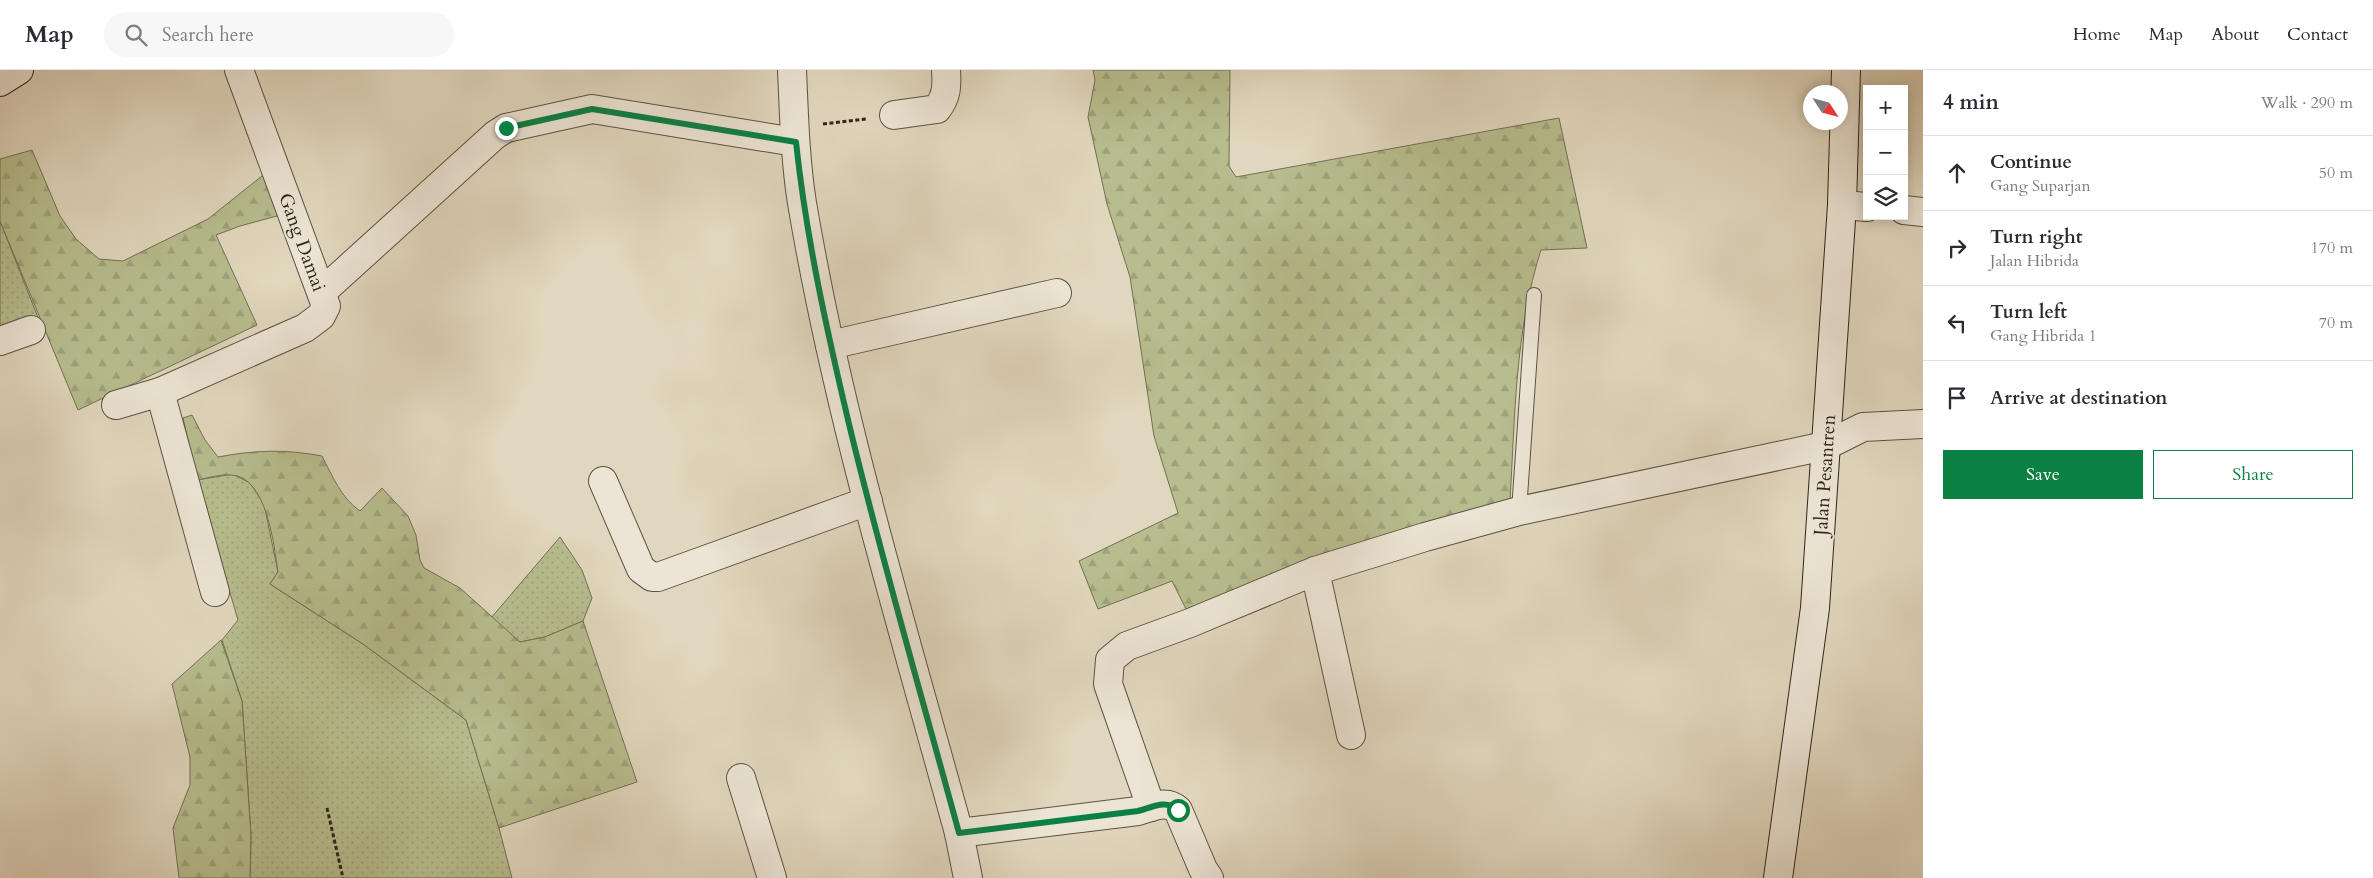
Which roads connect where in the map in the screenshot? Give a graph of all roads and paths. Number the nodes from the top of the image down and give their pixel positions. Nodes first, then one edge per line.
1 (19, 70) edge
2 (239, 70) edge
3 (792, 70) edge
4 (946, 70) edge
5 (1846, 70) edge
6 (0, 82) edge
7 (894, 115) joint
8 (795, 134) junction
9 (1854, 206) edge
10 (1908, 210) edge
11 (1923, 212) edge
12 (322, 292) junction
13 (1057, 292) dead end
14 (1534, 295) dead end
15 (30, 330) dead end
16 (0, 341) edge
17 (830, 345) junction
18 (160, 392) junction
19 (116, 405) dead end
20 (1923, 424) edge
21 (1825, 446) junction
22 (603, 481) dead end
23 (868, 501) junction
24 (1519, 511) junction
25 (1315, 571) junction
26 (215, 592) dead end
27 (1351, 735) dead end
28 (741, 778) dead end
29 (1151, 807) junction
30 (327, 808) dead end
31 (959, 833) junction
32 (343, 878) edge
33 (772, 878) edge
34 (968, 878) edge
35 (1209, 878) edge
36 (1778, 878) edge

1 - 6 street
2 - 12 street, Gang Damai
3 - 8 street
4 - 7 street
5 - 9 street, Jalan Pesantren
7 - 8 path
8 - 12 street
8 - 17 street
9 - 21 street, Jalan Pesantren
10 - 11 street
12 - 18 street, Gang Damai
13 - 17 street
14 - 24 lane
15 - 16 street
17 - 23 street
18 - 19 street, Gang Damai
18 - 26 street
20 - 21 street
21 - 24 street
21 - 36 street, Jalan Pesantren
22 - 23 street
23 - 31 street
24 - 25 street
25 - 27 street
25 - 29 street
28 - 33 street
29 - 31 street
29 - 35 street
30 - 32 path
31 - 34 street

